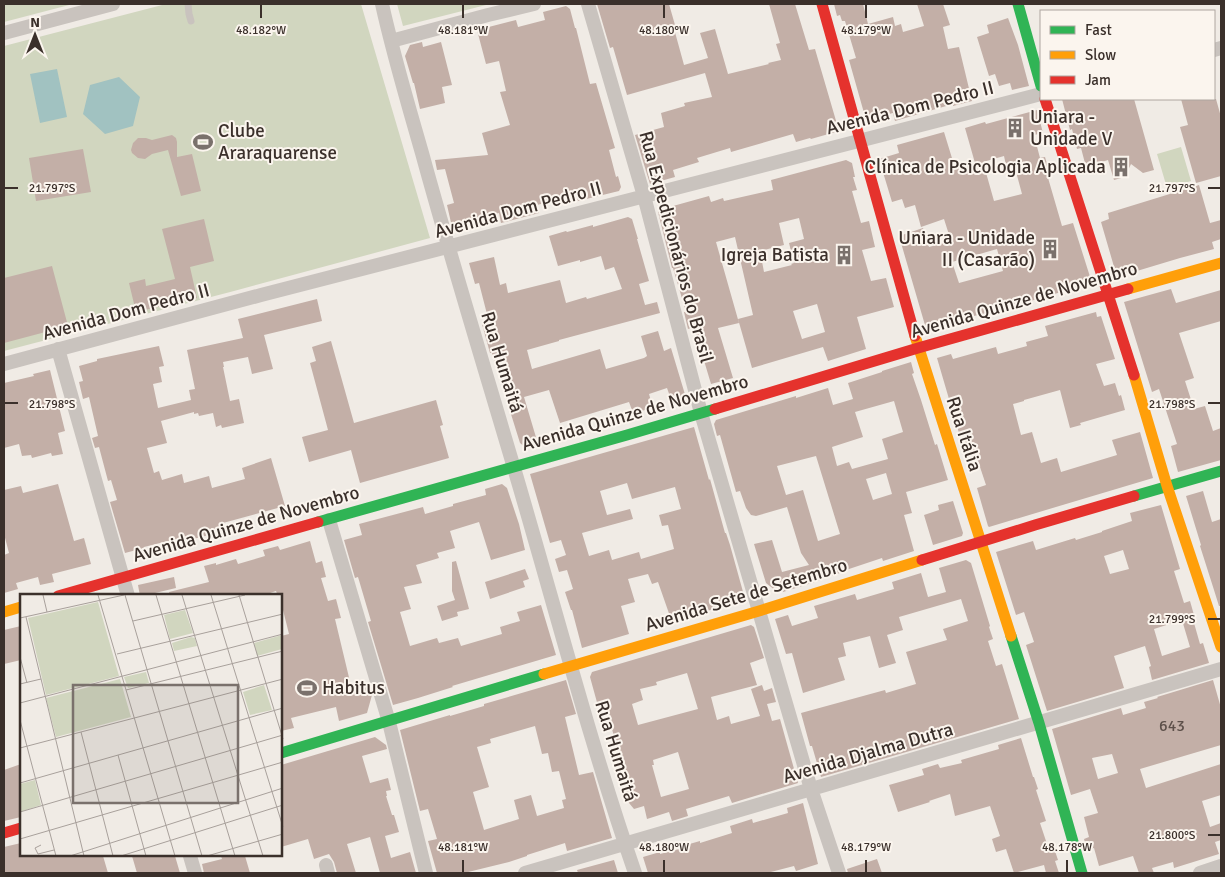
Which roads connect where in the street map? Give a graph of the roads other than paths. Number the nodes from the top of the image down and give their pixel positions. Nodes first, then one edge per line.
1 (112, 4) edge
2 (188, 4) edge
3 (382, 4) edge
4 (534, 4) edge
5 (588, 4) edge
6 (822, 4) edge
7 (1018, 4) edge
8 (191, 21) dead end
9 (4, 33) edge
10 (390, 41) junction
11 (1040, 82) edge
12 (1040, 94) edge
13 (1045, 100) edge
14 (861, 140) junction
15 (644, 196) junction
16 (448, 248) junction
17 (1221, 263) edge
18 (1108, 295) junction
19 (918, 348) junction
20 (58, 349) junction
21 (4, 364) edge
22 (701, 413) junction
23 (514, 466) junction
24 (1221, 471) edge
25 (1167, 486) junction
26 (329, 520) junction
27 (981, 542) junction
28 (122, 577) junction
29 (65, 594) edge
30 (127, 594) edge
31 (20, 607) edge
32 (760, 611) junction
33 (4, 612) edge
34 (1221, 647) edge
35 (571, 666) junction
36 (1221, 669) edge
37 (389, 722) junction
38 (1039, 723) junction
39 (282, 754) edge
40 (811, 788) junction
41 (20, 828) edge
42 (4, 833) edge
43 (625, 845) junction
44 (190, 857) edge
45 (1221, 866) edge
46 (195, 873) edge
47 (426, 873) edge
48 (525, 873) edge
49 (635, 873) edge
50 (839, 873) edge
51 (1082, 873) edge
52 (1200, 873) edge

1 - 9 street
2 - 8 lane
3 - 10 street, Rua Humaitá
4 - 10 street
5 - 15 street, Rua Expedicionários do Brasil
6 - 14 street, Rua Itália
7 - 11 street
10 - 16 street, Rua Humaitá
12 - 14 street, Avenida Dom Pedro II
13 - 18 street
14 - 15 street, Avenida Dom Pedro II
14 - 19 street, Rua Itália
15 - 16 street, Avenida Dom Pedro II
15 - 22 street, Rua Expedicionários do Brasil
16 - 20 street, Avenida Dom Pedro II
16 - 23 street, Rua Humaitá
17 - 18 street, Avenida Quinze de Novembro
18 - 19 street, Avenida Quinze de Novembro
18 - 25 street
19 - 22 street, Avenida Quinze de Novembro
19 - 27 street, Rua Itália
20 - 21 street, Avenida Dom Pedro II
20 - 28 street
22 - 23 street, Avenida Quinze de Novembro
22 - 32 street, Rua Expedicionários do Brasil
23 - 26 street, Avenida Quinze de Novembro
23 - 35 street, Rua Humaitá
24 - 25 street, Avenida Sete de Setembro
25 - 27 street, Avenida Sete de Setembro
25 - 34 street
26 - 28 street, Avenida Quinze de Novembro
26 - 37 street
27 - 32 street, Avenida Sete de Setembro
27 - 38 street, Rua Itália
28 - 29 street, Avenida Quinze de Novembro
28 - 30 street
31 - 33 street
32 - 35 street, Avenida Sete de Setembro
32 - 40 street, Rua Expedicionários do Brasil
35 - 37 street, Avenida Sete de Setembro
35 - 43 street, Rua Humaitá
36 - 38 street, Avenida Djalma Dutra
37 - 39 street, Avenida Sete de Setembro
37 - 47 street
38 - 40 street, Avenida Djalma Dutra
38 - 51 street, Rua Itália
40 - 43 street, Avenida Djalma Dutra
40 - 50 street, Rua Expedicionários do Brasil
41 - 42 street
43 - 48 street, Avenida Djalma Dutra
43 - 49 street, Rua Humaitá
44 - 46 street
45 - 52 street

